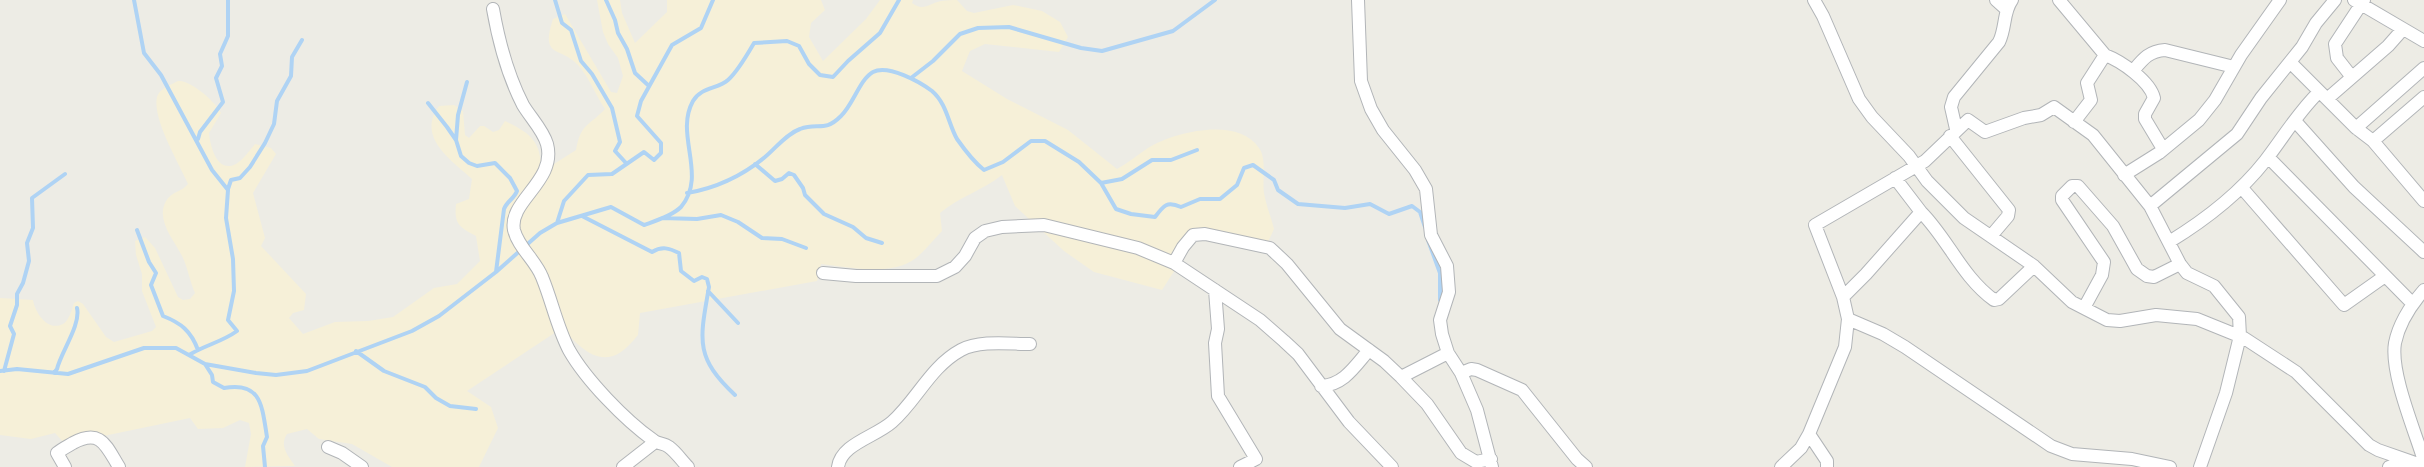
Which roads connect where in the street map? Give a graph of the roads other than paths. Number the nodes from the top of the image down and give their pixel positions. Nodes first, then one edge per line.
1 (1358, 0) edge
2 (1814, 0) edge
3 (1996, 0) edge
4 (2059, 0) edge
5 (2280, 0) edge
6 (2335, 0) edge
7 (2360, 2) edge
8 (2009, 4) edge
9 (493, 9) dead end
10 (2403, 29) junction
11 (2424, 41) edge
12 (2105, 55) junction
13 (2290, 62) junction
14 (2234, 67) junction
15 (2424, 68) edge
16 (2133, 71) junction
17 (2351, 76) junction
18 (2323, 95) junction
19 (2424, 97) edge
20 (2295, 121) junction
21 (2074, 122) junction
22 (2356, 128) junction
23 (1953, 132) junction
24 (2373, 141) junction
25 (2163, 149) junction
26 (2268, 157) junction
27 (1916, 167) junction
28 (2124, 175) junction
29 (1895, 178) junction
30 (2242, 188) junction
31 (2424, 201) edge
32 (2150, 206) junction
33 (1921, 212) junction
34 (1990, 236) junction
35 (2169, 242) junction
36 (2424, 252) edge
37 (1174, 262) junction
38 (2180, 264) junction
39 (2034, 266) junction
40 (823, 273) dead end
41 (2385, 276) junction
42 (1215, 290) junction
43 (2424, 290) edge
44 (1843, 297) junction
45 (2412, 303) junction
46 (2084, 308) junction
47 (1848, 319) junction
48 (2240, 336) junction
49 (1030, 344) dead end
50 (1369, 350) junction
51 (1448, 352) junction
52 (1461, 372) junction
53 (1401, 377) junction
54 (1321, 386) junction
55 (1809, 434) junction
56 (655, 442) junction
57 (328, 447) dead end
58 (2071, 460) edge
59 (2408, 461) junction
60 (2424, 461) edge
61 (1259, 463) edge
62 (1491, 463) edge
63 (2424, 466) edge
64 (64, 467) edge
65 (119, 467) edge
66 (362, 467) edge
67 (623, 467) edge
68 (688, 467) edge
69 (838, 467) edge
70 (1240, 467) edge
71 (1392, 467) edge
72 (1586, 467) edge
73 (1781, 467) edge
74 (1827, 467) edge
75 (2170, 467) edge
76 (2200, 467) edge
77 (2389, 467) edge

1 - 51 street
2 - 27 street
3 - 8 street
4 - 12 street
5 - 14 street
6 - 13 street
7 - 10 street
7 - 17 street
8 - 23 street
9 - 56 street
10 - 11 street
10 - 17 street
12 - 16 street
12 - 21 street
13 - 18 street
13 - 32 street
14 - 16 street
14 - 25 street
15 - 22 street
16 - 25 street
17 - 18 street
18 - 20 street
18 - 22 street
19 - 24 street
20 - 26 street
20 - 36 street
21 - 23 street
21 - 28 street
22 - 24 street
23 - 27 street
23 - 34 street
24 - 31 street
25 - 28 street
26 - 30 street
26 - 41 street
27 - 29 street
27 - 34 street
28 - 32 street
29 - 33 street
29 - 44 street
30 - 35 street
30 - 41 street
32 - 35 street
33 - 39 street
33 - 44 street
34 - 39 street
35 - 38 street
37 - 40 street
37 - 42 street
37 - 50 street
38 - 46 street
38 - 48 street
39 - 46 street
41 - 45 street
42 - 54 street
42 - 61 street
43 - 45 street
44 - 47 street
45 - 60 street
46 - 48 street
47 - 55 street
47 - 58 street
48 - 59 street
48 - 76 street
49 - 69 street
50 - 53 street
50 - 54 street
51 - 52 street
51 - 53 street
52 - 62 street
52 - 72 street
53 - 62 street
54 - 71 street
55 - 73 street
55 - 74 street
56 - 67 street
56 - 68 street
57 - 66 street
58 - 75 street
59 - 63 street
59 - 77 street
61 - 70 street
64 - 65 street

